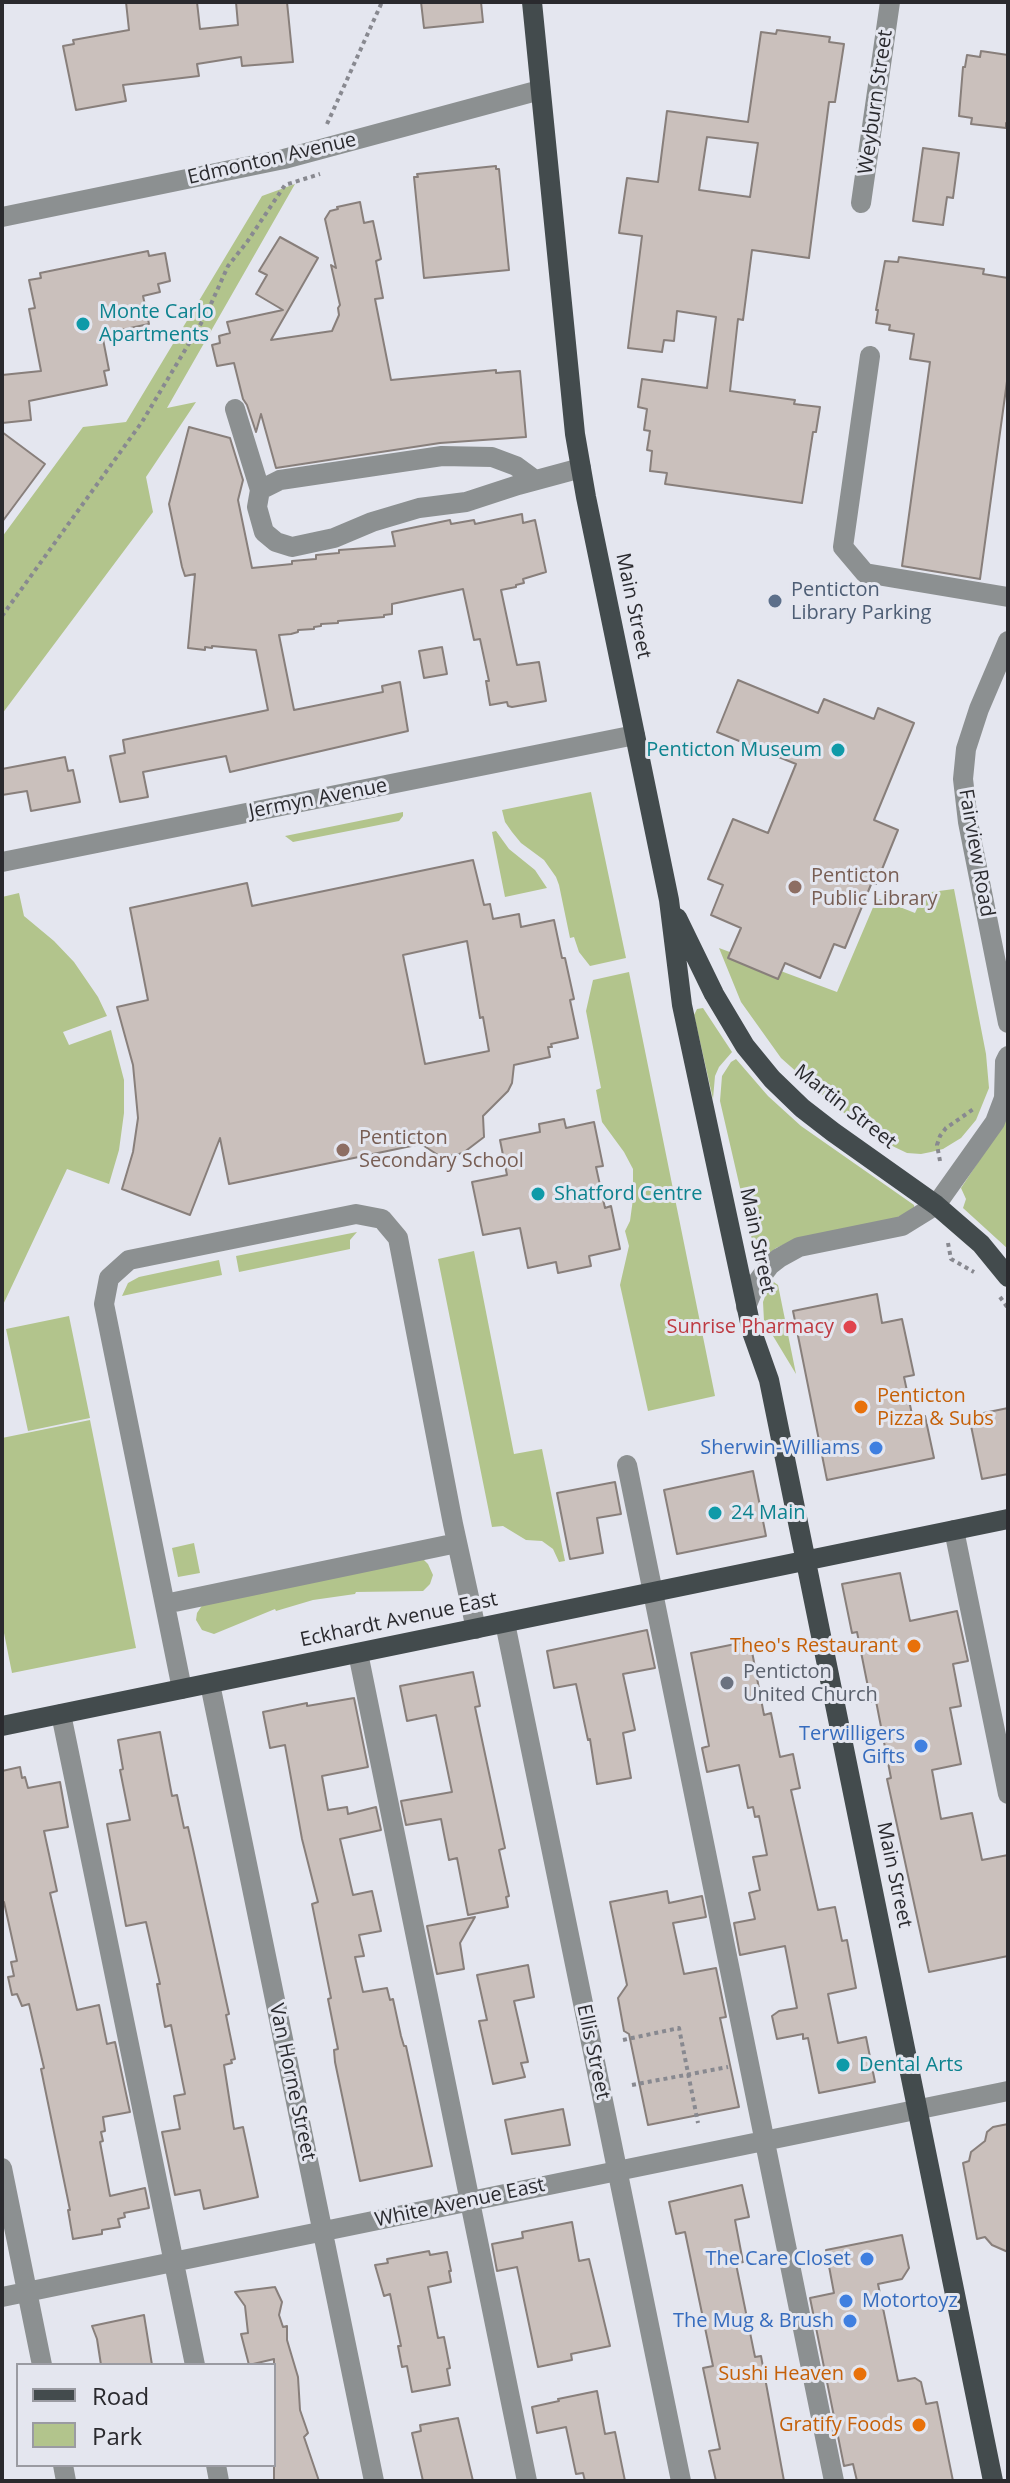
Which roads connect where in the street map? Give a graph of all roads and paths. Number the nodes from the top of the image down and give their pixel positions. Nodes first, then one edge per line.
1 (382, 2) edge
2 (532, 2) edge
3 (890, 2) edge
4 (540, 90) junction
5 (332, 145) junction
6 (325, 172) dead end
7 (861, 203) dead end
8 (2, 217) edge
9 (870, 356) dead end
10 (235, 409) dead end
11 (581, 468) junction
12 (535, 480) junction
13 (260, 490) junction
14 (1008, 597) edge
15 (2, 616) edge
16 (1008, 641) edge
17 (635, 735) junction
18 (2, 862) edge
19 (669, 900) junction
20 (1008, 1023) edge
21 (1008, 1056) edge
22 (982, 1103) dead end
23 (956, 1176) junction
24 (936, 1205) junction
25 (958, 1224) junction
26 (982, 1277) dead end
27 (1000, 1282) edge
28 (746, 1307) junction
29 (1008, 1308) edge
30 (627, 1465) dead end
31 (1008, 1519) edge
32 (954, 1530) junction
33 (457, 1543) junction
34 (805, 1562) junction
35 (653, 1593) junction
36 (165, 1604) junction
37 (505, 1623) junction
38 (476, 1629) junction
39 (358, 1653) junction
40 (210, 1684) junction
41 (182, 1689) junction
42 (61, 1714) junction
43 (2, 1726) edge
44 (1008, 1794) edge
45 (623, 2040) dead end
46 (738, 2064) dead end
47 (689, 2074) junction
48 (632, 2085) dead end
49 (1008, 2091) edge
50 (918, 2110) junction
51 (698, 2123) dead end
52 (765, 2141) junction
53 (2, 2168) edge
54 (617, 2171) junction
55 (470, 2201) junction
56 (323, 2232) junction
57 (174, 2262) junction
58 (27, 2292) junction
59 (2, 2297) edge
60 (42, 2363) edge
61 (195, 2363) edge
62 (374, 2481) edge
63 (527, 2481) edge
64 (681, 2481) edge
65 (834, 2481) edge
66 (993, 2481) edge

1 - 5 path
2 - 4 main road, Main Street
3 - 7 street, Weyburn Street
4 - 5 street, Edmonton Avenue
4 - 11 main road, Main Street
5 - 8 street, Edmonton Avenue
6 - 15 path
9 - 14 street
10 - 13 street
11 - 12 street
11 - 17 main road, Main Street
12 - 13 street
12 - 13 street
16 - 20 street, Fairview Road
17 - 18 street, Jermyn Avenue
17 - 19 main road, Main Street
19 - 24 main road, Martin Street
19 - 28 main road, Main Street
21 - 23 street
22 - 23 path
23 - 24 street
24 - 25 main road, Martin Street
24 - 28 street
25 - 26 path
25 - 27 main road, Martin Street
27 - 29 path
28 - 34 main road, Main Street
30 - 35 street
31 - 32 main road, Eckhardt Avenue East
32 - 34 main road, Eckhardt Avenue East
32 - 44 street
33 - 36 street
33 - 36 street
33 - 38 street
34 - 35 main road, Eckhardt Avenue East
34 - 50 main road, Main Street
35 - 37 main road, Eckhardt Avenue East
35 - 52 street
36 - 41 street
37 - 38 main road, Eckhardt Avenue East
37 - 54 street, Ellis Street
38 - 39 main road, Eckhardt Avenue East
39 - 40 main road, Eckhardt Avenue East
39 - 55 street
40 - 41 main road, Eckhardt Avenue East
40 - 56 street, Van Horne Street
41 - 42 main road, Eckhardt Avenue East
42 - 43 main road, Eckhardt Avenue East
42 - 57 street
45 - 47 path
46 - 47 path
47 - 48 path
47 - 51 path
49 - 50 street, White Avenue East
50 - 52 street, White Avenue East
50 - 66 main road, Main Street
52 - 54 street, White Avenue East
52 - 65 street
53 - 58 street
54 - 55 street, White Avenue East
54 - 64 street, Ellis Street
55 - 56 street, White Avenue East
55 - 63 street
56 - 57 street, White Avenue East
56 - 62 street, Van Horne Street
57 - 58 street, White Avenue East
57 - 61 street
58 - 59 street, White Avenue East
58 - 60 street

